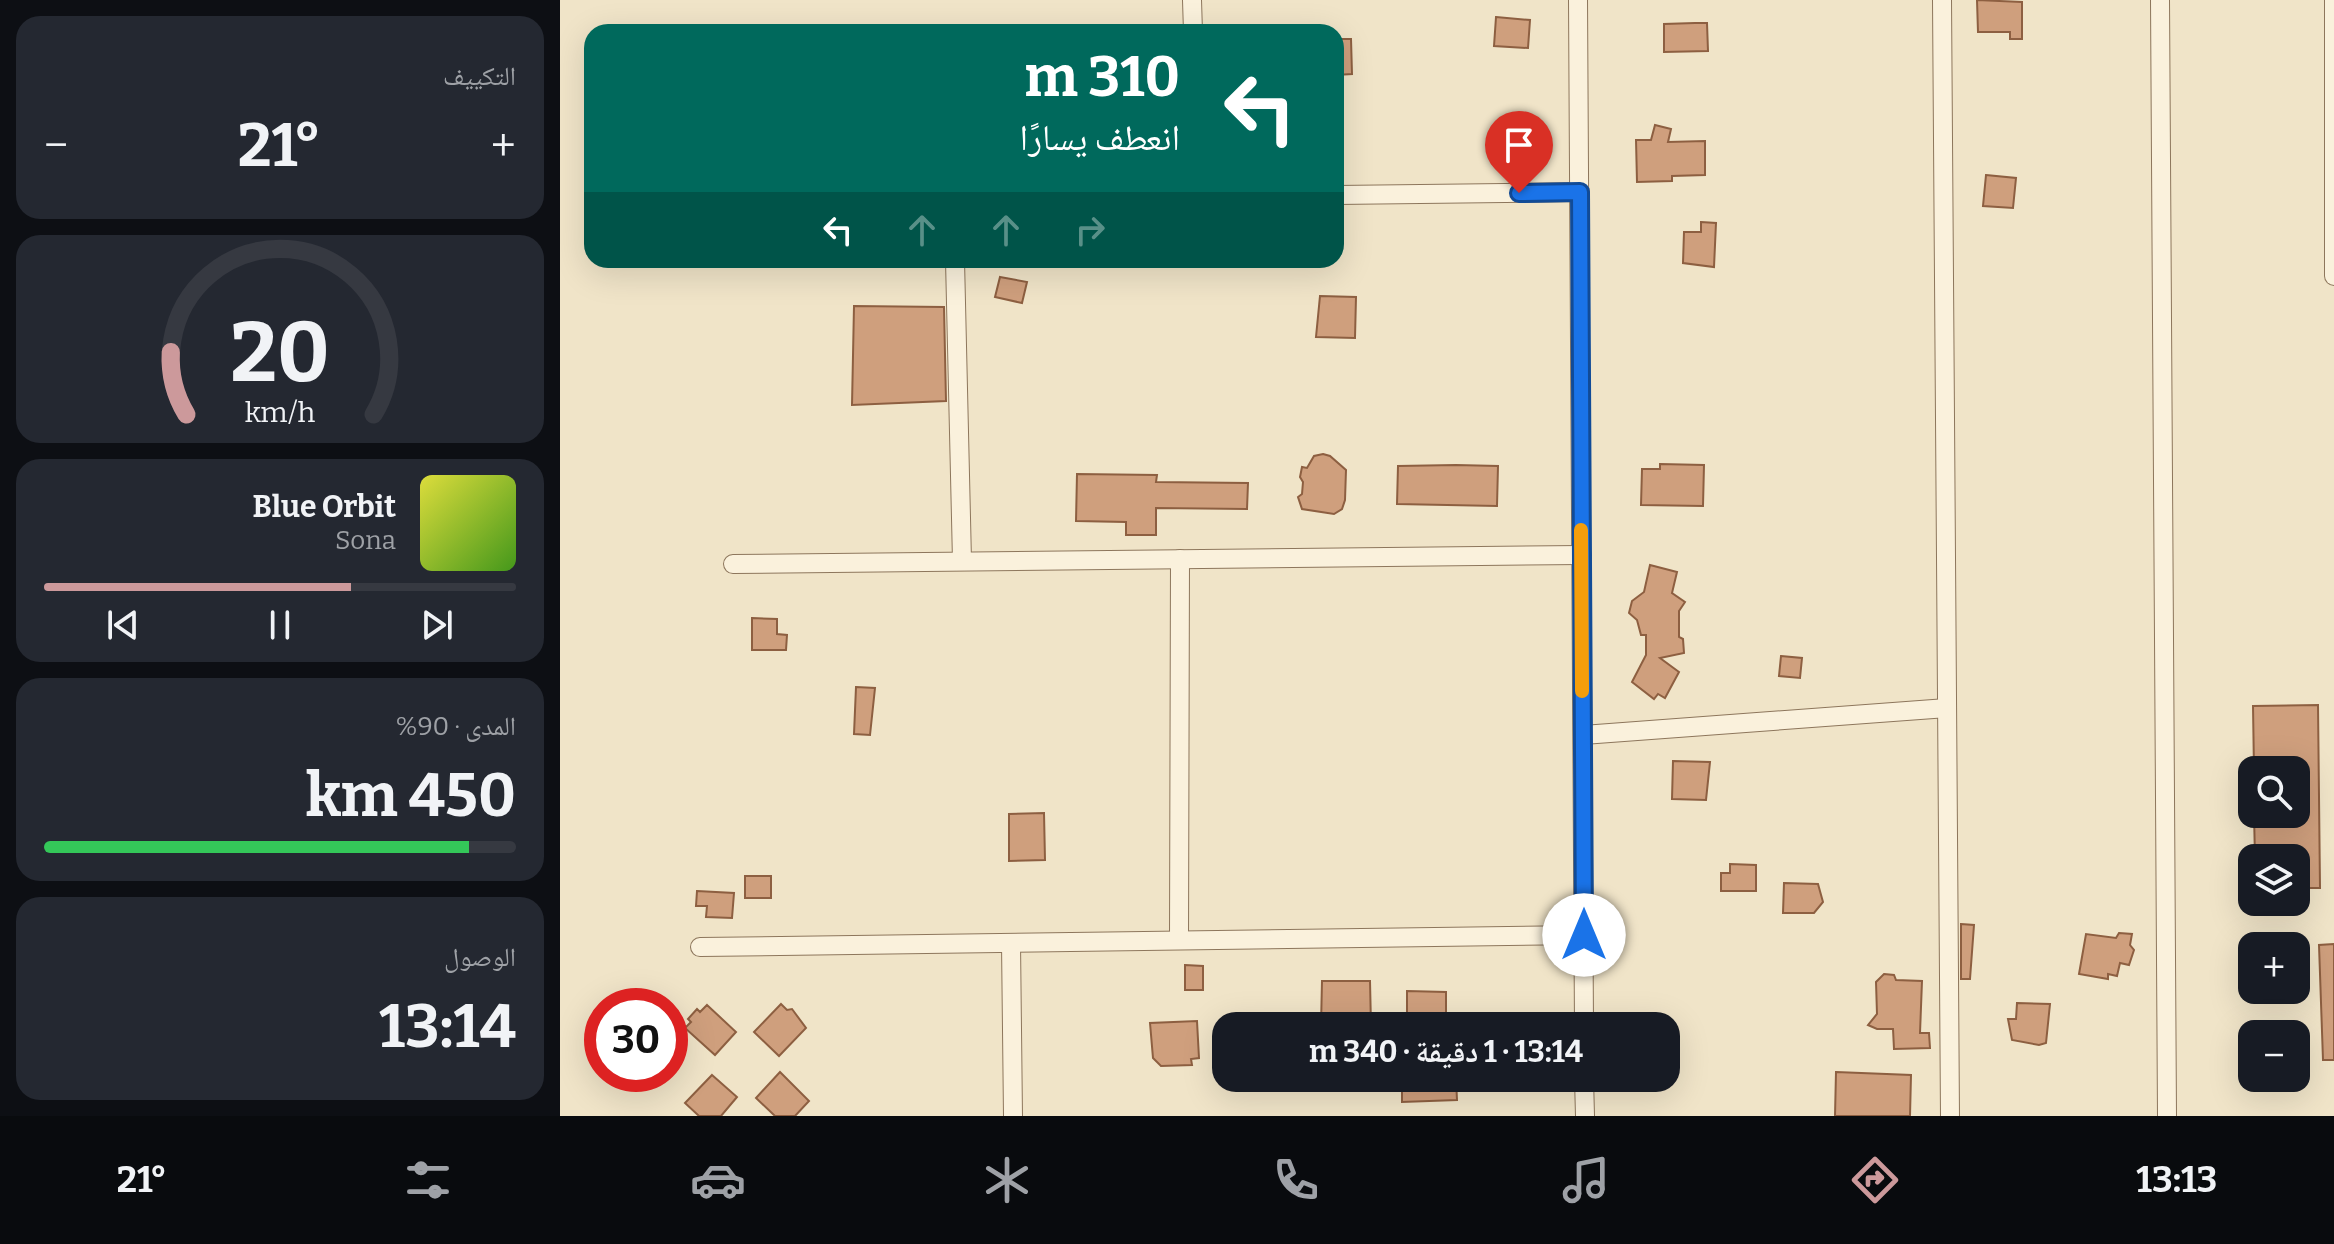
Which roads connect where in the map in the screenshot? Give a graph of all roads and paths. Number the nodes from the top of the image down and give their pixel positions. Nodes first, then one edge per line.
1 (1192, 0) edge
2 (1578, 0) edge
3 (1942, 0) edge
4 (2160, 0) edge
5 (2334, 0) edge
6 (1193, 24) edge
7 (2333, 122) edge
8 (1580, 192) junction
9 (1344, 195) edge
10 (955, 268) edge
11 (2334, 276) edge
12 (1582, 555) junction
13 (1180, 559) junction
14 (962, 561) junction
15 (733, 564) dead end
16 (1947, 708) junction
17 (1583, 735) junction
18 (1584, 935) junction
19 (1179, 940) junction
20 (1011, 943) junction
21 (700, 947) dead end
22 (1584, 1012) edge
23 (1584, 1092) edge
24 (1013, 1116) edge
25 (1585, 1116) edge
26 (1950, 1116) edge
27 (2167, 1116) edge

1 - 6 street
2 - 8 street
3 - 16 street
4 - 27 street
5 - 7 street
7 - 11 street
8 - 9 street
8 - 12 street
10 - 14 street
12 - 13 street
12 - 17 street
13 - 14 street
13 - 19 street
14 - 15 street
16 - 17 street
16 - 26 street
17 - 18 street
18 - 19 street
18 - 22 street
19 - 20 street
20 - 21 street
20 - 24 street
23 - 25 street

